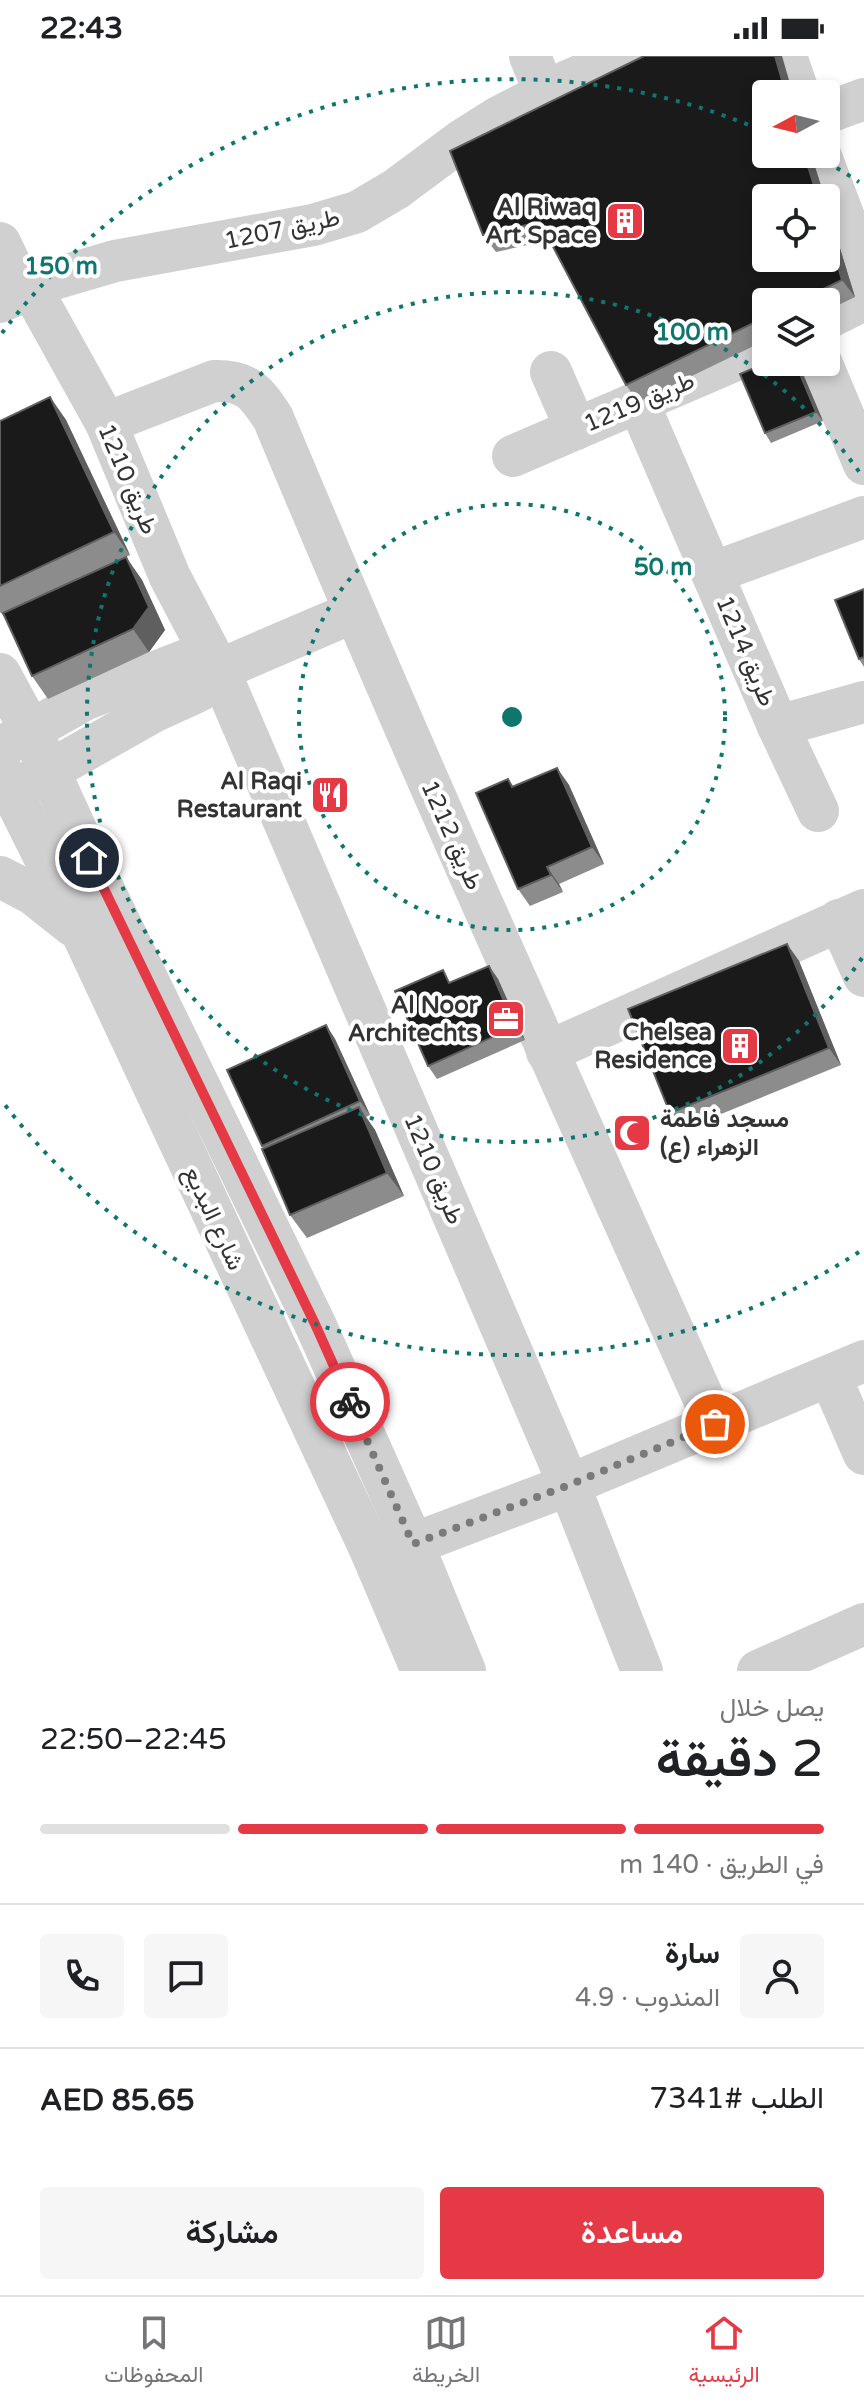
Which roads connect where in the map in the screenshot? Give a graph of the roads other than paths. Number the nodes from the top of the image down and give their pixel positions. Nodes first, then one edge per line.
1 (626, 56) edge
2 (786, 56) edge
3 (538, 74) edge
4 (794, 80) edge
5 (864, 99) edge
6 (840, 108) edge
7 (825, 168) edge
8 (0, 243) edge
9 (840, 268) edge
10 (864, 270) edge
11 (864, 287) edge
12 (16, 296) edge
13 (864, 300) edge
14 (840, 312) edge
15 (752, 353) edge
16 (551, 372) dead end
17 (827, 376) edge
18 (638, 402) junction
19 (98, 409) junction
20 (52, 410) edge
21 (576, 429) junction
22 (513, 456) dead end
23 (864, 464) edge
24 (864, 517) edge
25 (712, 573) junction
26 (354, 612) junction
27 (219, 670) junction
28 (0, 674) edge
29 (864, 702) edge
30 (778, 726) junction
31 (15, 740) edge
32 (49, 770) junction
33 (4, 786) edge
34 (818, 811) dead end
35 (0, 877) edge
36 (851, 915) edge
37 (82, 933) junction
38 (864, 976) edge
39 (547, 1052) junction
40 (847, 1368) edge
41 (715, 1424) junction
42 (864, 1454) edge
43 (569, 1485) junction
44 (413, 1544) junction
45 (864, 1624) edge
46 (422, 1671) edge
47 (465, 1671) edge
48 (642, 1671) edge
49 (758, 1671) edge

1 - 3 street, طريق 1207
2 - 4 street
3 - 12 street, طريق 1207
5 - 6 street
7 - 10 street
8 - 12 street, طريق 1210
9 - 11 street
12 - 19 street, طريق 1210
13 - 14 street
15 - 18 street, طريق 1219
16 - 21 street
17 - 23 street
18 - 21 street, طريق 1219
18 - 25 street, طريق 1214
19 - 20 street, طريق 1212
19 - 26 street, طريق 1212
19 - 27 street, طريق 1210
21 - 22 street, طريق 1219
24 - 25 street
25 - 30 street, طريق 1214
26 - 27 street
26 - 39 street, طريق 1212
27 - 31 street
27 - 32 street
27 - 43 street, طريق 1210
28 - 31 street, شارع البديع
29 - 30 street
30 - 34 street, طريق 1214
31 - 32 street, شارع البديع
32 - 33 street
32 - 44 street, شارع البديع
33 - 37 street, شارع البديع
35 - 37 street
36 - 38 street
36 - 39 street
37 - 46 street, شارع البديع
39 - 41 street, طريق 1212
40 - 41 street
40 - 42 street
41 - 43 street
43 - 44 street
43 - 48 street, طريق 1210
44 - 47 street, شارع البديع
45 - 49 street

